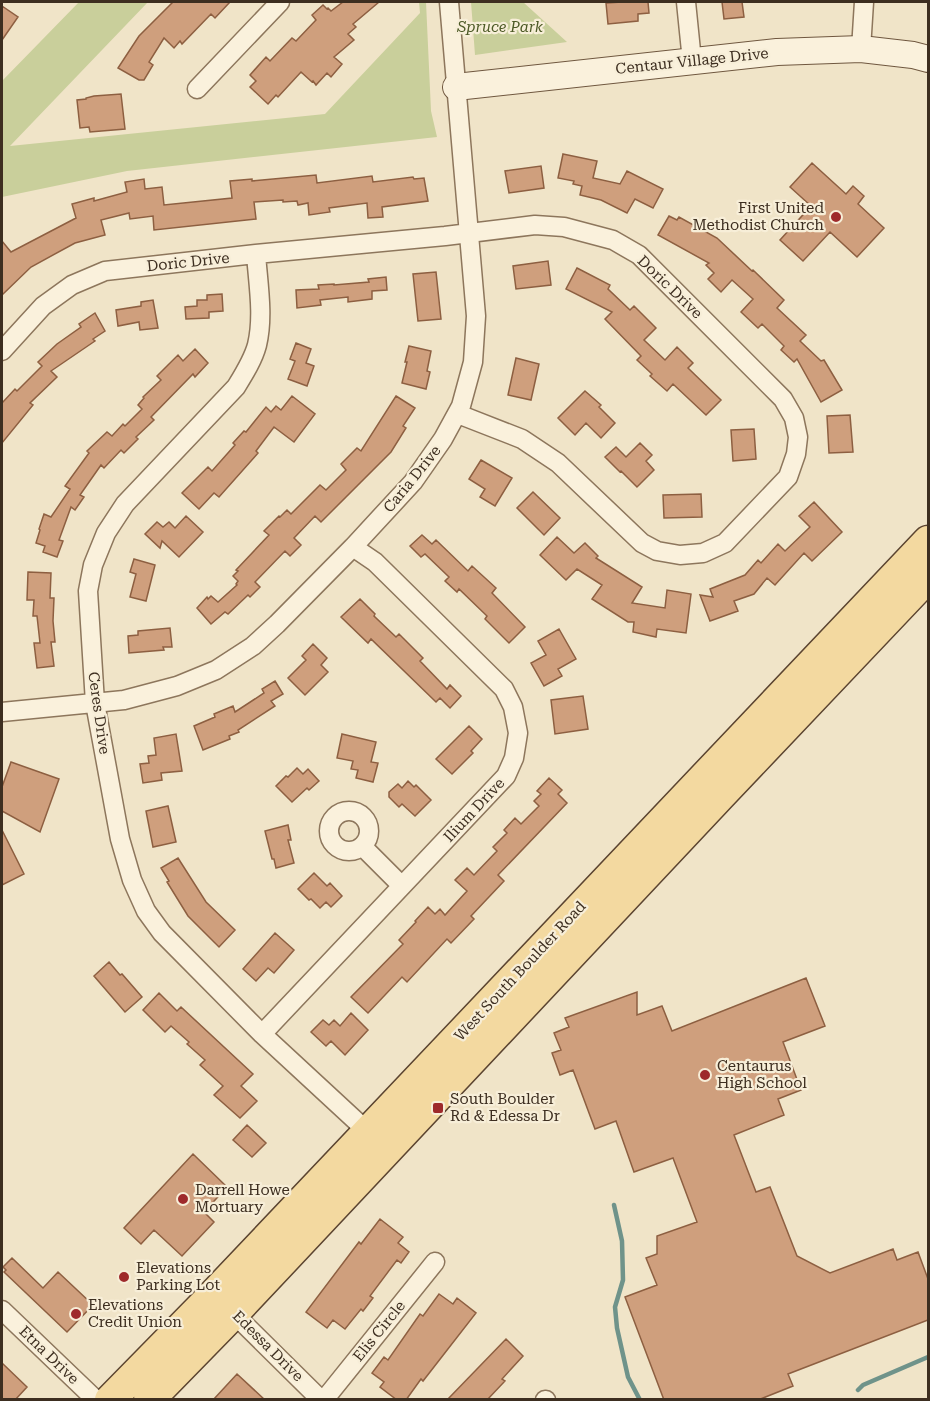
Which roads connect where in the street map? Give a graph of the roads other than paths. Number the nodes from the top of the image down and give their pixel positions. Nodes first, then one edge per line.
1 (280, 2) edge
2 (449, 2) edge
3 (686, 2) edge
4 (864, 2) edge
5 (861, 49) junction
6 (928, 59) edge
7 (692, 61) junction
8 (456, 87) junction
9 (197, 89) dead end
10 (469, 232) junction
11 (256, 254) junction
12 (2, 351) edge
13 (458, 414) junction
14 (928, 541) edge
15 (353, 547) junction
16 (928, 577) edge
17 (95, 704) junction
18 (2, 712) edge
19 (363, 847) dead end
20 (402, 886) junction
21 (262, 1034) junction
22 (368, 1132) junction
23 (435, 1262) dead end
24 (224, 1304) junction
25 (2, 1310) edge
26 (319, 1398) edge
27 (96, 1400) edge
28 (110, 1400) edge
29 (149, 1400) edge

1 - 9 street
2 - 8 street, Caria Drive
3 - 7 street
4 - 5 street
5 - 6 street, Centaur Village Drive
5 - 7 street, Centaur Village Drive
7 - 8 street, Centaur Village Drive
8 - 10 street, Caria Drive
10 - 11 street, Doric Drive
10 - 13 street, Caria Drive
10 - 13 street, Doric Drive
11 - 12 street, Doric Drive
11 - 17 street, Ceres Drive
13 - 15 street, Caria Drive
14 - 22 main road, West South Boulder Road
15 - 17 street, Caria Drive
15 - 20 street, Ilium Drive
16 - 24 main road, West South Boulder Road
17 - 18 street, Caria Drive
17 - 21 street, Ceres Drive
19 - 20 street
20 - 21 street, Ilium Drive
21 - 22 street, Ceres Drive
22 - 24 main road, West South Boulder Road
23 - 26 street, Elis Circle
24 - 26 street, Edessa Drive
24 - 28 main road, West South Boulder Road
24 - 29 main road, West South Boulder Road
25 - 27 street, Etna Drive

